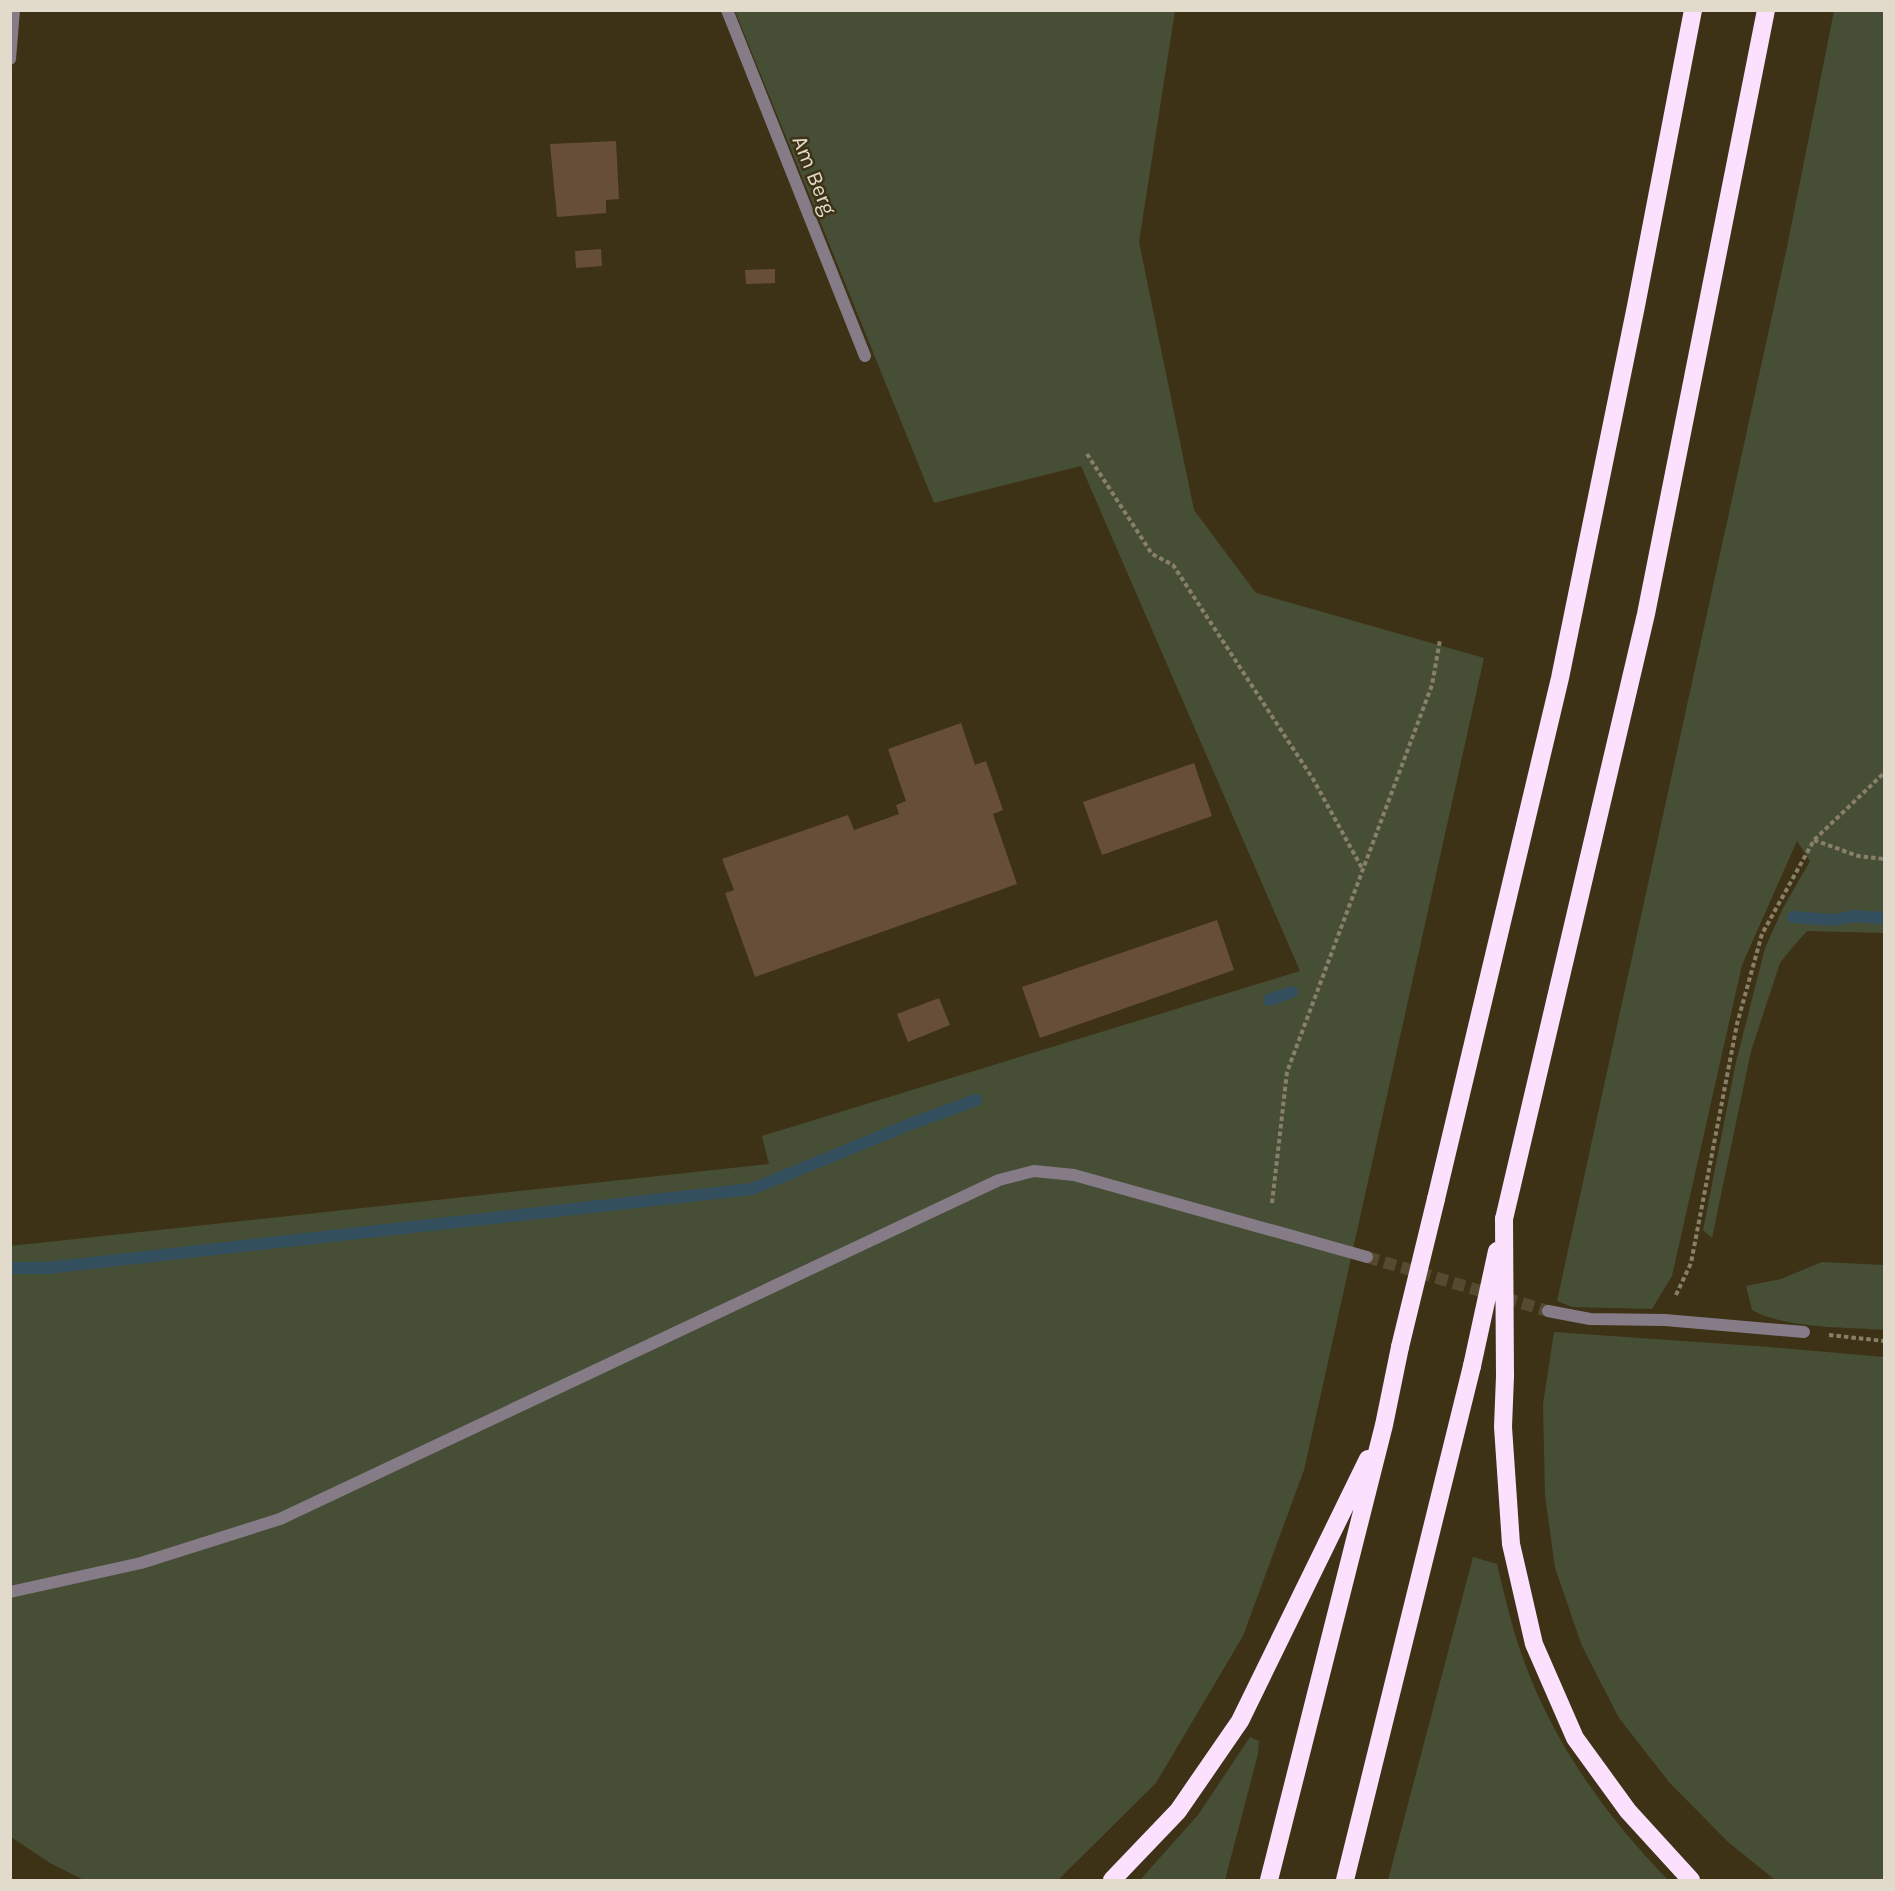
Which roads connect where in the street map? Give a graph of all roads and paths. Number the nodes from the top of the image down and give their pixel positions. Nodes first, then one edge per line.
1 (14, 10) edge
2 (727, 10) edge
3 (1693, 10) edge
4 (1766, 10) edge
5 (10, 59) edge
6 (865, 356) dead end
7 (1088, 454) dead end
8 (1440, 640) dead end
9 (1884, 773) edge
10 (1814, 840) junction
11 (1884, 859) edge
12 (1363, 870) junction
13 (1504, 1219) junction
14 (1269, 1230) junction
15 (1367, 1257) tunnel mouth
16 (1548, 1311) tunnel mouth
17 (1665, 1320) junction
18 (1804, 1332) joint
19 (1884, 1341) edge
20 (1384, 1425) junction
21 (10, 1592) edge
22 (1112, 1881) edge
23 (1269, 1881) edge
24 (1345, 1881) edge
25 (1691, 1881) edge

1 - 5 street
2 - 6 street, Am Berg
3 - 20 highway, bridge
4 - 13 highway
7 - 12 path
8 - 12 path
9 - 10 path
10 - 11 path
10 - 17 path
12 - 14 path
13 - 24 highway, bridge
13 - 25 highway, bridge
14 - 15 street
14 - 21 street
16 - 17 street
17 - 18 street
18 - 19 path
20 - 22 highway
20 - 23 highway

